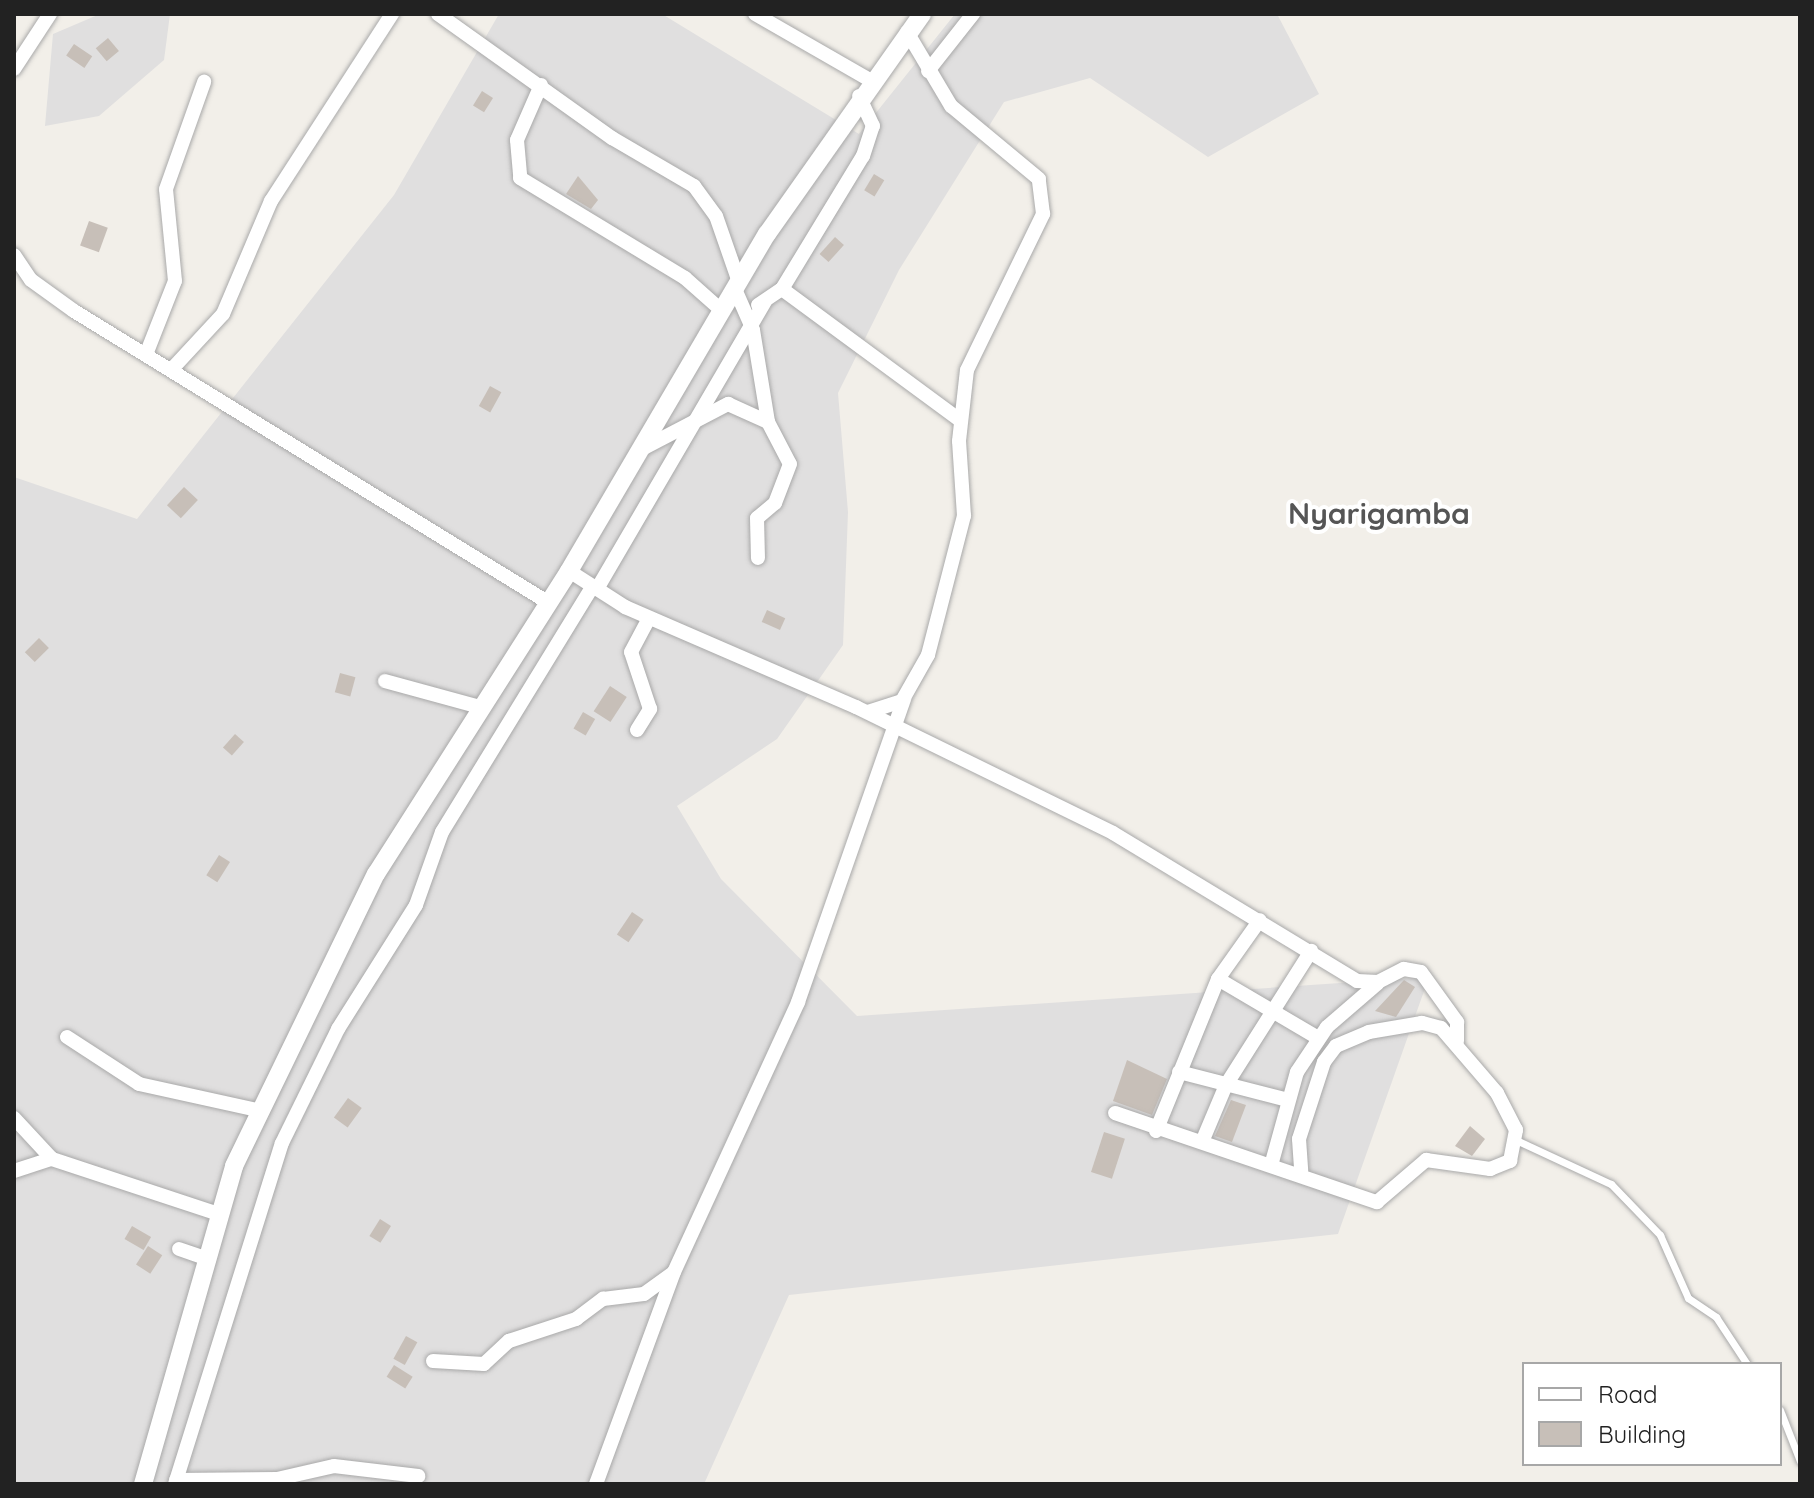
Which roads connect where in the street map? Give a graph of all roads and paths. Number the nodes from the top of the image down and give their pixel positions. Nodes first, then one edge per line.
1 (50, 14) edge
2 (392, 14) edge
3 (438, 14) edge
4 (755, 14) edge
5 (922, 14) edge
6 (973, 14) edge
7 (907, 32) junction
8 (14, 69) edge
9 (928, 71) junction
10 (204, 82) dead end
11 (541, 85) junction
12 (865, 88) junction
13 (14, 255) edge
14 (737, 286) junction
15 (782, 289) junction
16 (721, 310) junction
17 (748, 316) junction
18 (147, 352) junction
19 (172, 369) junction
20 (693, 420) junction
21 (960, 420) junction
22 (768, 422) junction
23 (638, 451) junction
24 (758, 558) dead end
25 (569, 571) junction
26 (594, 588) junction
27 (549, 603) junction
28 (649, 618) junction
29 (385, 681) dead end
30 (904, 699) junction
31 (480, 707) junction
32 (867, 712) junction
33 (898, 729) junction
34 (637, 730) dead end
35 (1260, 920) junction
36 (1311, 951) junction
37 (1218, 979) junction
38 (1378, 982) junction
39 (1271, 1013) junction
40 (67, 1037) dead end
41 (1318, 1038) junction
42 (1457, 1041) junction
43 (1179, 1072) junction
44 (1226, 1085) junction
45 (1284, 1099) junction
46 (257, 1110) junction
47 (1115, 1113) dead end
48 (14, 1118) edge
49 (1156, 1131) junction
50 (1516, 1140) junction
51 (1202, 1142) junction
52 (52, 1159) junction
53 (1272, 1162) junction
54 (14, 1171) edge
55 (1301, 1171) junction
56 (218, 1214) junction
57 (179, 1249) dead end
58 (205, 1258) junction
59 (674, 1272) junction
60 (433, 1361) dead end
61 (1746, 1362) edge
62 (1782, 1415) edge
63 (1800, 1461) edge
64 (418, 1476) dead end
65 (176, 1482) edge
66 (143, 1484) edge
67 (596, 1484) edge

1 - 8 street
2 - 19 street
3 - 11 street
4 - 12 street
5 - 7 street
6 - 9 street
7 - 9 street
7 - 12 street
9 - 21 street
10 - 18 street
11 - 14 street
11 - 16 street
12 - 14 street
12 - 15 street
13 - 18 street
14 - 16 street
14 - 17 street
15 - 17 street
15 - 21 street
16 - 23 street
17 - 20 street
17 - 22 street
18 - 19 street
19 - 27 street
20 - 22 street
20 - 23 street
20 - 26 street
21 - 30 street
22 - 24 street
23 - 25 street
25 - 26 street
25 - 27 street
26 - 28 street
26 - 65 street
27 - 31 street
28 - 32 street
28 - 34 street
29 - 31 street
30 - 32 street
30 - 33 street
31 - 46 street
32 - 33 street
33 - 35 street
33 - 59 street
35 - 36 street
35 - 37 street
36 - 38 street
36 - 39 street
37 - 39 street
37 - 43 street
38 - 41 street
38 - 42 street
39 - 41 street
39 - 44 street
40 - 46 street
41 - 45 street
42 - 50 street
42 - 55 street
43 - 44 street
43 - 49 street
44 - 45 street
44 - 51 street
45 - 53 street
46 - 56 street
47 - 49 street
48 - 52 street
49 - 51 street
50 - 55 street
50 - 61 lane
51 - 53 street
52 - 54 street
52 - 56 street
53 - 55 street
56 - 58 street
57 - 58 street
58 - 66 street
59 - 60 street
59 - 67 street
62 - 63 lane
64 - 65 street

